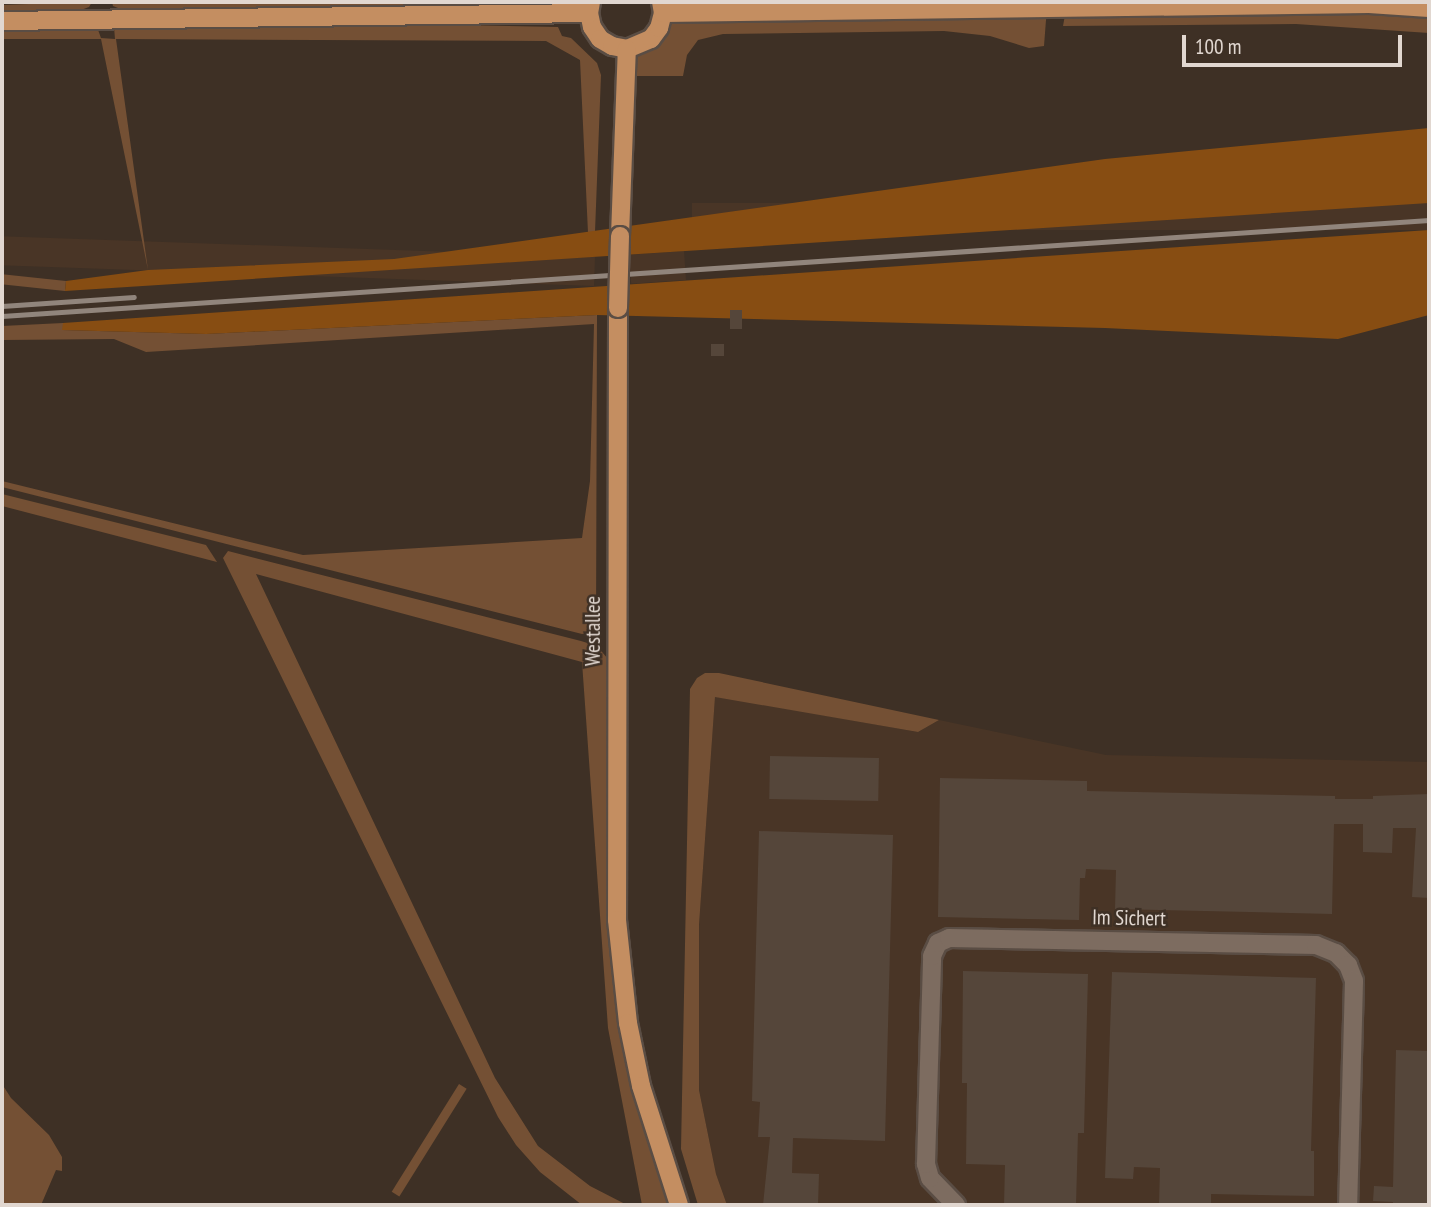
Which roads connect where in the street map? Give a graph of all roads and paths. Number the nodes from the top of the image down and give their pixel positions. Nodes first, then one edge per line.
1 (590, 7) edge
2 (662, 7) edge
3 (1429, 8) edge
4 (2, 21) edge
5 (627, 49) junction
6 (679, 1205) edge
7 (956, 1205) edge
8 (1348, 1205) edge

1 - 4 main road
1 - 5 main road
2 - 3 main road
2 - 5 main road
5 - 6 main road, Westallee, bridge
7 - 8 street, Im Sichert

